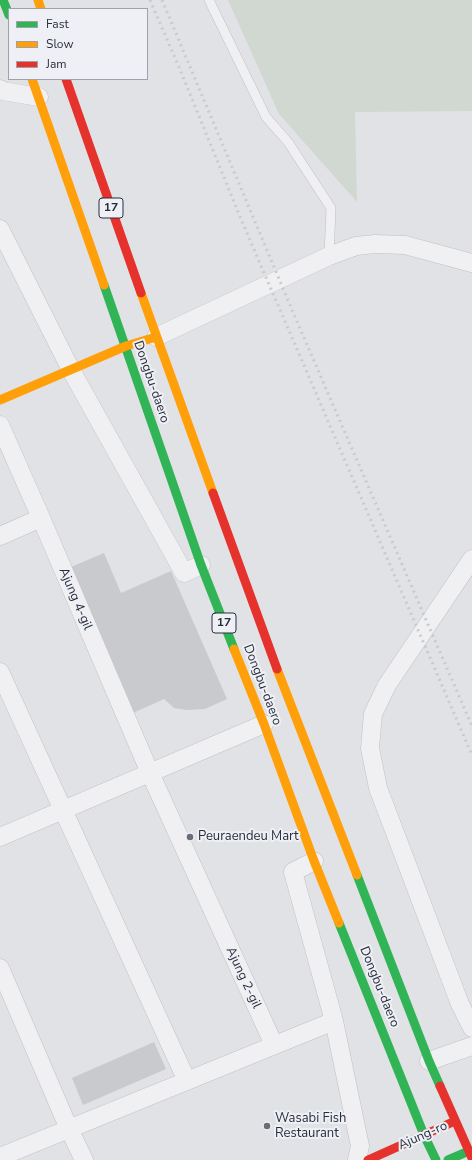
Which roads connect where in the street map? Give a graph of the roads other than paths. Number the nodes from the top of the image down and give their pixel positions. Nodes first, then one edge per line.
1 (3, 0) edge
2 (209, 0) edge
3 (8, 12) edge
4 (32, 80) edge
5 (66, 80) edge
6 (0, 89) edge
7 (39, 97) junction
8 (1, 232) edge
9 (329, 256) junction
10 (472, 263) edge
11 (156, 337) junction
12 (126, 346) junction
13 (71, 370) junction
14 (0, 400) edge
15 (0, 425) edge
16 (41, 518) junction
17 (0, 536) edge
18 (472, 559) edge
19 (201, 565) junction
20 (0, 672) edge
21 (264, 724) junction
22 (150, 773) junction
23 (63, 810) junction
24 (0, 837) edge
25 (314, 862) junction
26 (212, 910) joint
27 (0, 968) edge
28 (334, 1021) junction
29 (472, 1028) edge
30 (274, 1045) junction
31 (472, 1046) edge
32 (429, 1061) junction
33 (187, 1081) junction
34 (455, 1121) junction
35 (69, 1129) junction
36 (424, 1135) junction
37 (471, 1154) edge
38 (0, 1157) edge
39 (84, 1160) edge
40 (357, 1160) edge
41 (368, 1160) edge
42 (436, 1160) edge
43 (448, 1160) edge

1 - 3 main road
2 - 9 lane
4 - 7 main road, Dongbu-daero / 17
5 - 11 main road, Dongbu-daero / 17
6 - 7 street
7 - 12 main road, Dongbu-daero / 17
8 - 13 street
9 - 10 street
9 - 11 street
11 - 12 main road
11 - 32 main road, Dongbu-daero / 17
12 - 13 main road
12 - 19 main road, Dongbu-daero / 17
13 - 14 main road
13 - 19 street
15 - 16 street, Ajung 4-gil
16 - 17 street
16 - 22 street, Ajung 4-gil
18 - 29 street
19 - 21 main road, Dongbu-daero / 17
20 - 23 street
21 - 22 street
21 - 25 main road, Dongbu-daero / 17
22 - 23 street
22 - 26 street, Ajung 4-gil
23 - 24 street
23 - 33 street
25 - 28 street
25 - 36 main road, Dongbu-daero / 17
26 - 30 street, Ajung 2-gil
27 - 35 street
28 - 30 street
28 - 40 street
30 - 33 street
31 - 32 street
32 - 34 main road, Dongbu-daero / 17
33 - 35 street
34 - 36 main road, Ajung-ro
34 - 37 main road, Dongbu-daero / 17
35 - 38 street
35 - 39 street
36 - 41 main road, Ajung-ro
36 - 42 main road, Dongbu-daero / 17
37 - 43 main road

